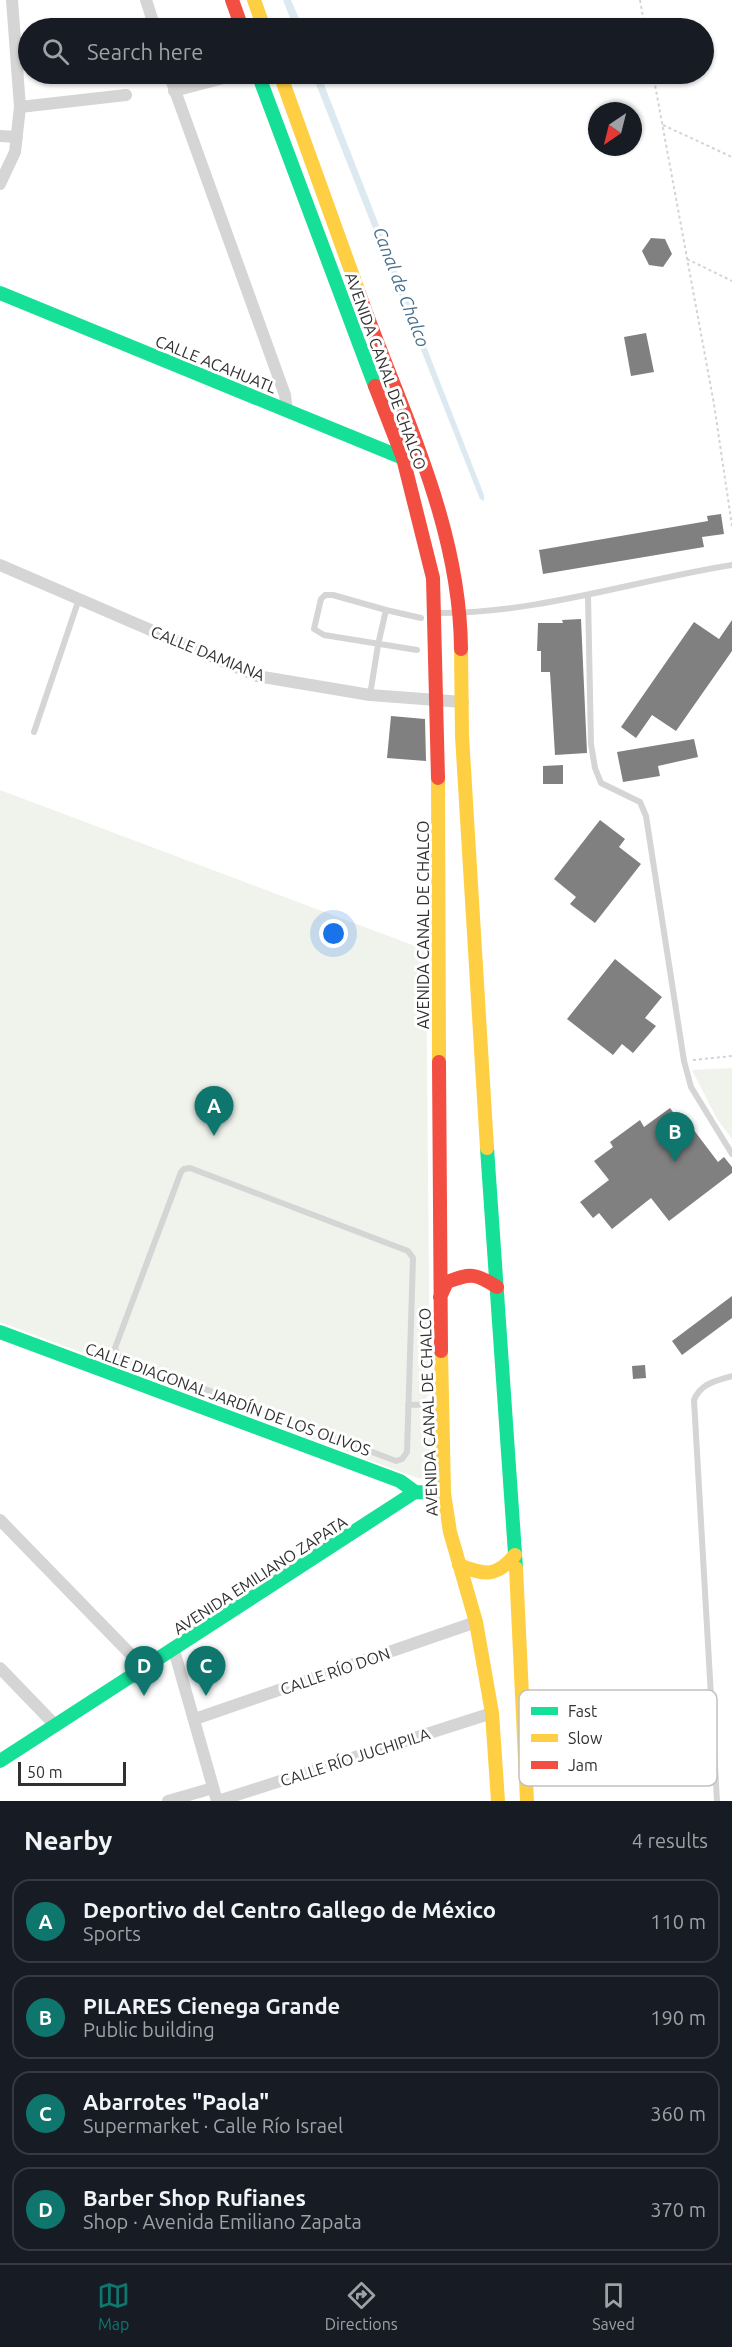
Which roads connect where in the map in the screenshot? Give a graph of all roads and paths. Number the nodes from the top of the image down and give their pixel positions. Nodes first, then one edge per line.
1 (12, 0) edge
2 (146, 0) edge
3 (232, 0) edge
4 (254, 0) edge
5 (640, 0) edge
6 (152, 18) edge
7 (238, 18) edge
8 (260, 18) edge
9 (643, 18) edge
10 (18, 80) edge
11 (18, 84) edge
12 (172, 84) edge
13 (201, 84) edge
14 (262, 84) edge
15 (284, 84) edge
16 (655, 84) edge
17 (174, 91) junction
18 (126, 95) dead end
19 (20, 107) junction
20 (663, 125) junction
21 (0, 136) edge
22 (17, 137) junction
23 (732, 157) edge
24 (0, 184) edge
25 (687, 259) junction
26 (732, 281) edge
27 (0, 293) edge
28 (287, 411) junction
29 (422, 454) junction
30 (403, 458) junction
31 (732, 526) edge
32 (0, 565) edge
33 (732, 565) edge
34 (588, 596) junction
35 (80, 599) junction
36 (387, 610) junction
37 (461, 614) junction
38 (428, 616) junction
39 (378, 645) junction
40 (417, 650) dead end
41 (370, 695) junction
42 (436, 699) junction
43 (462, 702) junction
44 (34, 732) dead end
45 (732, 1056) edge
46 (684, 1061) junction
47 (732, 1154) edge
48 (497, 1287) junction
49 (440, 1297) junction
50 (0, 1332) edge
51 (732, 1377) edge
52 (442, 1404) junction
53 (408, 1405) junction
54 (415, 1492) junction
55 (444, 1493) junction
56 (0, 1520) edge
57 (515, 1555) junction
58 (459, 1565) junction
59 (476, 1622) junction
60 (174, 1650) junction
61 (0, 1668) edge
62 (146, 1669) junction
63 (521, 1690) edge
64 (711, 1690) edge
65 (492, 1713) junction
66 (195, 1719) junction
67 (56, 1725) junction
68 (0, 1761) edge
69 (525, 1786) edge
70 (716, 1786) edge
71 (213, 1788) junction
72 (168, 1801) edge
73 (218, 1801) edge
74 (498, 1801) edge
75 (526, 1801) edge
76 (717, 1801) edge

1 - 10 street
2 - 6 street
3 - 7 main road
4 - 8 main road
5 - 9 path
11 - 19 street
12 - 17 street
13 - 17 street
14 - 30 main road, AVENIDA CANAL DE CHALCO
15 - 29 main road, AVENIDA CANAL DE CHALCO
16 - 20 path
17 - 28 street
18 - 19 street
19 - 22 street
20 - 23 path
20 - 25 path
21 - 22 street
22 - 24 street
25 - 26 path
25 - 31 path
27 - 28 main road, CALLE ACAHUATL
28 - 30 main road, CALLE ACAHUATL
29 - 30 main road
29 - 37 main road, AVENIDA CANAL DE CHALCO
30 - 38 main road, AVENIDA CANAL DE CHALCO
32 - 35 street, CALLE DAMIANA
33 - 34 lane
34 - 37 lane
34 - 46 lane
35 - 41 street, CALLE DAMIANA
35 - 44 lane
36 - 38 lane
36 - 39 lane
36 - 39 lane
37 - 38 lane
37 - 43 main road, AVENIDA CANAL DE CHALCO
38 - 42 main road, AVENIDA CANAL DE CHALCO
39 - 40 lane
39 - 41 lane
41 - 42 street, CALLE DAMIANA
42 - 43 street, CALLE DAMIANA
42 - 49 main road, AVENIDA CANAL DE CHALCO
43 - 48 main road, AVENIDA CANAL DE CHALCO
45 - 46 path
46 - 47 lane
48 - 49 main road
48 - 57 main road, AVENIDA CANAL DE CHALCO
49 - 52 main road, AVENIDA CANAL DE CHALCO
50 - 54 main road, CALLE DIAGONAL JARDÍN DE LOS OLIVOS
51 - 64 lane
52 - 53 lane
52 - 55 main road, AVENIDA CANAL DE CHALCO
53 - 53 lane
54 - 55 main road, CALLE DIAGONAL JARDÍN DE LOS OLIVOS
54 - 60 main road, AVENIDA EMILIANO ZAPATA
55 - 58 main road, AVENIDA CANAL DE CHALCO
56 - 62 street
57 - 58 main road
57 - 63 main road, AVENIDA CANAL DE CHALCO
58 - 59 main road, AVENIDA CANAL DE CHALCO
59 - 65 main road, AVENIDA CANAL DE CHALCO
59 - 66 street, CALLE RÍO DON
60 - 62 main road, AVENIDA EMILIANO ZAPATA
60 - 66 street
61 - 67 street
62 - 67 main road, AVENIDA EMILIANO ZAPATA
65 - 73 street, CALLE RÍO JUCHIPILA
65 - 74 main road, AVENIDA CANAL DE CHALCO
66 - 71 street
67 - 68 main road, AVENIDA EMILIANO ZAPATA
69 - 75 main road, AVENIDA CANAL DE CHALCO
70 - 76 lane
71 - 72 street
71 - 73 street

